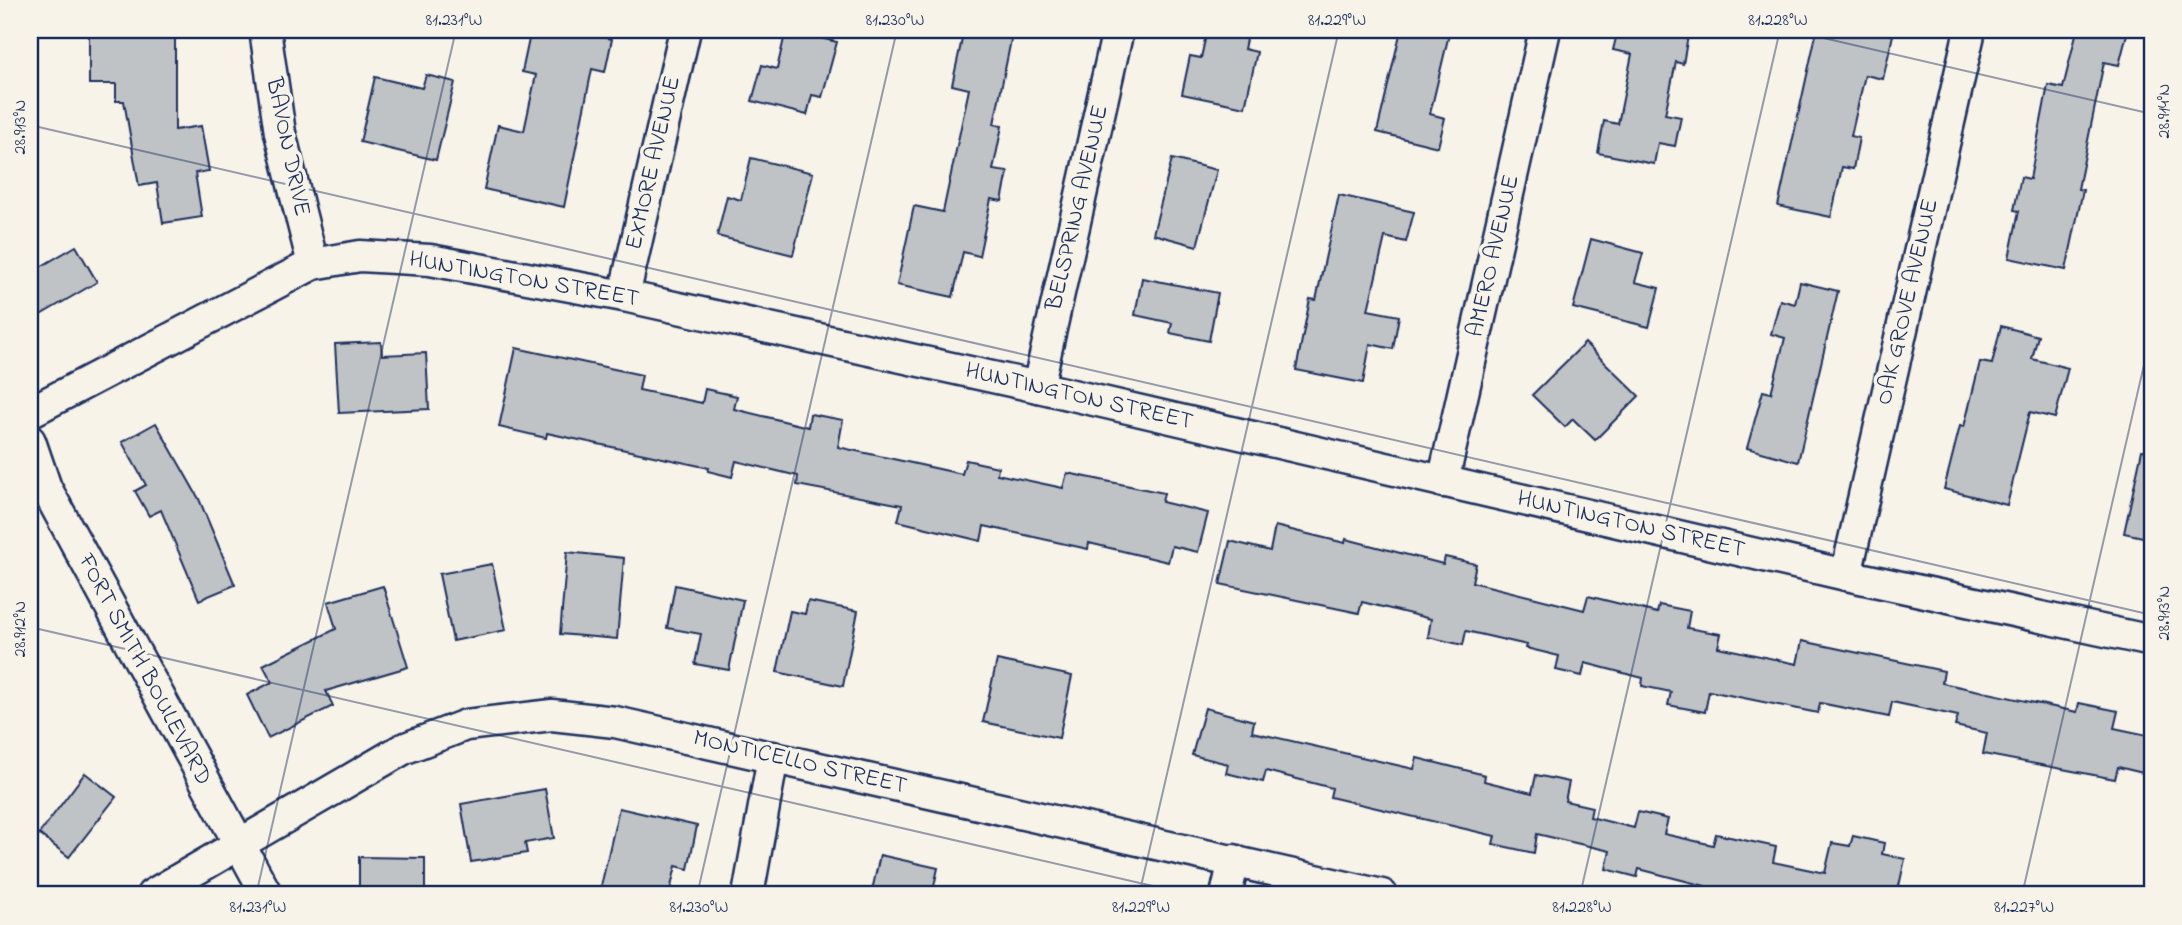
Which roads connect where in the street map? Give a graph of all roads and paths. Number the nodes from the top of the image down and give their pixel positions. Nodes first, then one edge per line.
1 (265, 30) edge
2 (685, 30) edge
3 (1118, 30) edge
4 (1545, 30) edge
5 (1970, 30) edge
6 (313, 264) junction
7 (624, 296) junction
8 (1038, 387) junction
9 (30, 412) edge
10 (30, 441) edge
11 (1443, 482) junction
12 (1846, 575) junction
13 (2152, 641) edge
14 (773, 757) junction
15 (239, 846) junction
16 (1234, 860) junction
17 (152, 895) edge
18 (267, 895) edge
19 (748, 895) edge
20 (1226, 895) edge
21 (1382, 895) edge

1 - 6 street, BAVON DRIVE
2 - 7 street, EXMORE AVENUE
3 - 8 street, BELSPRING AVENUE
4 - 11 street, AMERO AVENUE
5 - 12 street, OAK GROVE AVENUE
6 - 7 street, HUNTINGTON STREET
6 - 9 street, HUNTINGTON STREET
7 - 8 street, HUNTINGTON STREET
8 - 11 street, HUNTINGTON STREET
10 - 15 street, FORT SMITH BOULEVARD
11 - 12 street, HUNTINGTON STREET
12 - 13 street, HUNTINGTON STREET
14 - 15 street, MONTICELLO STREET
14 - 16 street, MONTICELLO STREET
14 - 19 street
15 - 17 street, MONTICELLO STREET
15 - 18 street, FORT SMITH BOULEVARD
16 - 20 street
16 - 21 street, MONTICELLO STREET

